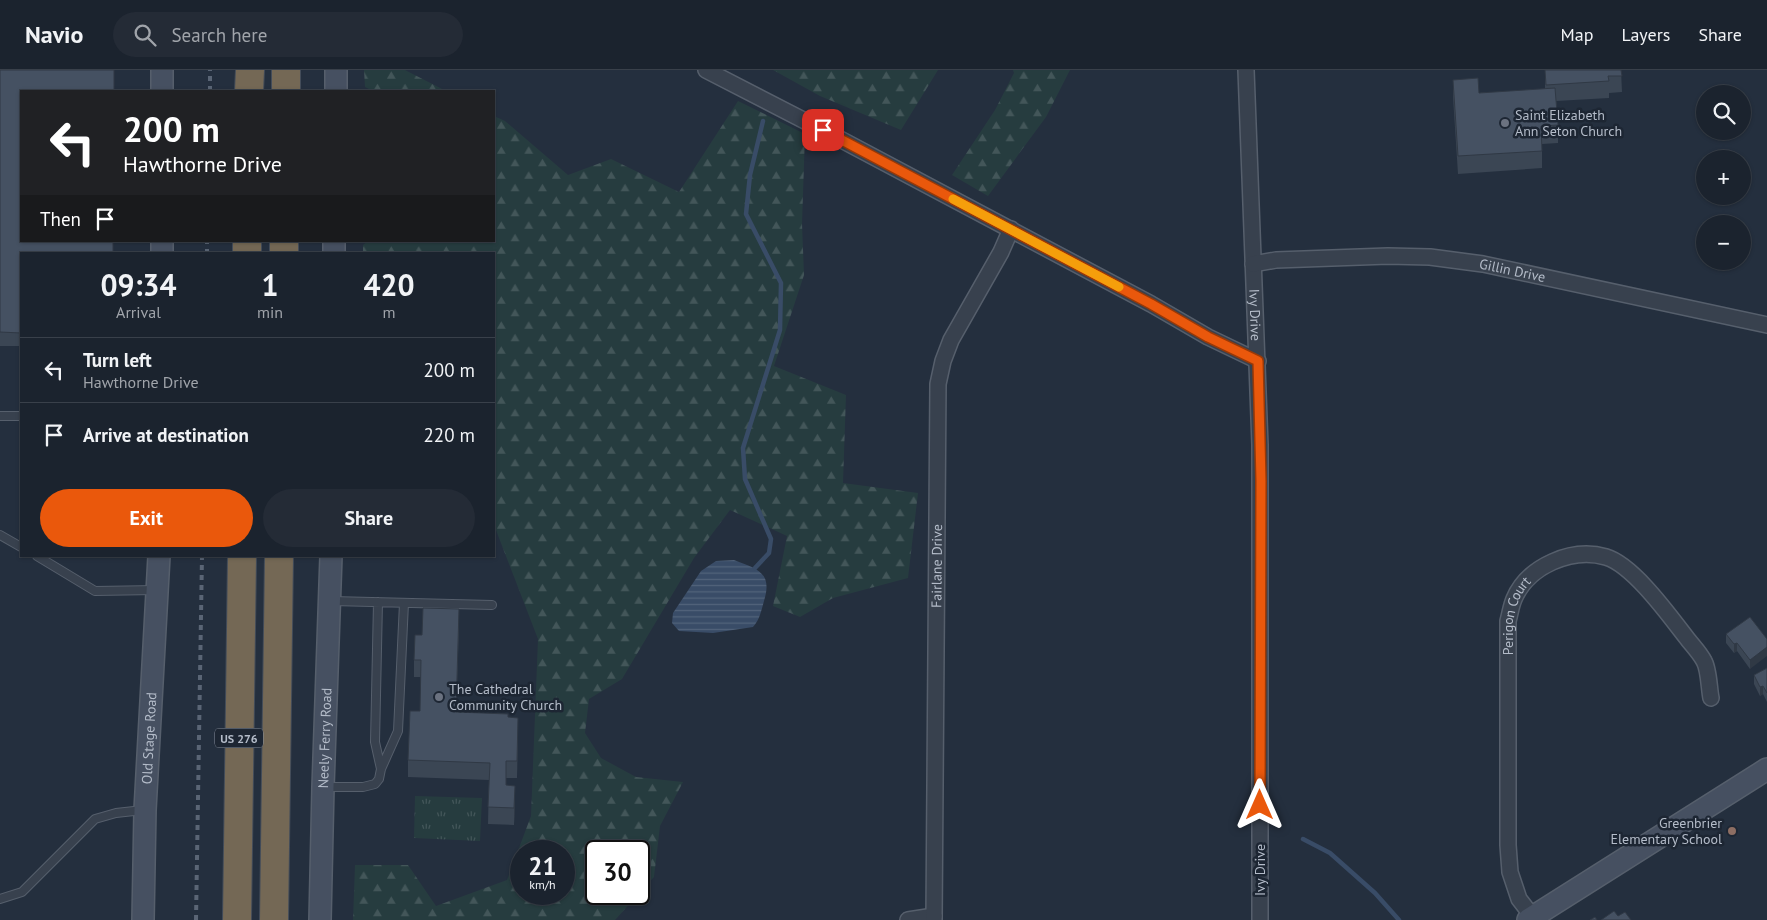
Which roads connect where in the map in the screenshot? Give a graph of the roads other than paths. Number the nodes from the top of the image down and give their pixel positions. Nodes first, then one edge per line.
1 (162, 70) edge
2 (250, 70) edge
3 (286, 70) edge
4 (336, 70) edge
5 (706, 70) edge
6 (1246, 70) edge
7 (162, 90) edge
8 (249, 90) edge
9 (286, 90) edge
10 (336, 90) edge
11 (1011, 229) junction
12 (1253, 264) junction
13 (1767, 325) edge
14 (1258, 361) junction
15 (0, 416) edge
16 (20, 416) edge
17 (0, 535) edge
18 (20, 546) edge
19 (39, 557) edge
20 (159, 557) edge
21 (242, 557) edge
22 (279, 557) edge
23 (331, 557) edge
24 (158, 590) junction
25 (330, 601) junction
26 (378, 602) junction
27 (404, 602) junction
28 (492, 605) dead end
29 (1711, 698) dead end
30 (381, 769) junction
31 (1767, 769) edge
32 (322, 787) junction
33 (145, 810) junction
34 (0, 899) edge
35 (934, 918) edge
36 (1531, 918) edge
37 (143, 920) edge
38 (237, 920) edge
39 (274, 920) edge
40 (320, 920) edge
41 (908, 920) edge
42 (1260, 920) edge

1 - 7 street
2 - 8 highway
3 - 9 highway
4 - 10 street
5 - 11 street
6 - 12 street, Ivy Drive
11 - 14 street
11 - 35 street, Fairlane Drive
12 - 13 street, Gillin Drive
12 - 14 street, Ivy Drive
14 - 42 street, Ivy Drive
15 - 16 lane
17 - 18 lane
19 - 24 lane
20 - 24 street, Old Stage Road
21 - 38 highway, US 276
22 - 39 highway, US 276
23 - 25 street, Neely Ferry Road
24 - 33 street, Old Stage Road
25 - 26 lane
25 - 32 street, Neely Ferry Road
26 - 27 lane
26 - 30 lane
27 - 28 lane
27 - 30 lane
29 - 36 street, Perigon Court
30 - 32 lane
31 - 36 street
32 - 40 street, Neely Ferry Road
33 - 34 lane
33 - 37 street, Old Stage Road
35 - 41 street

